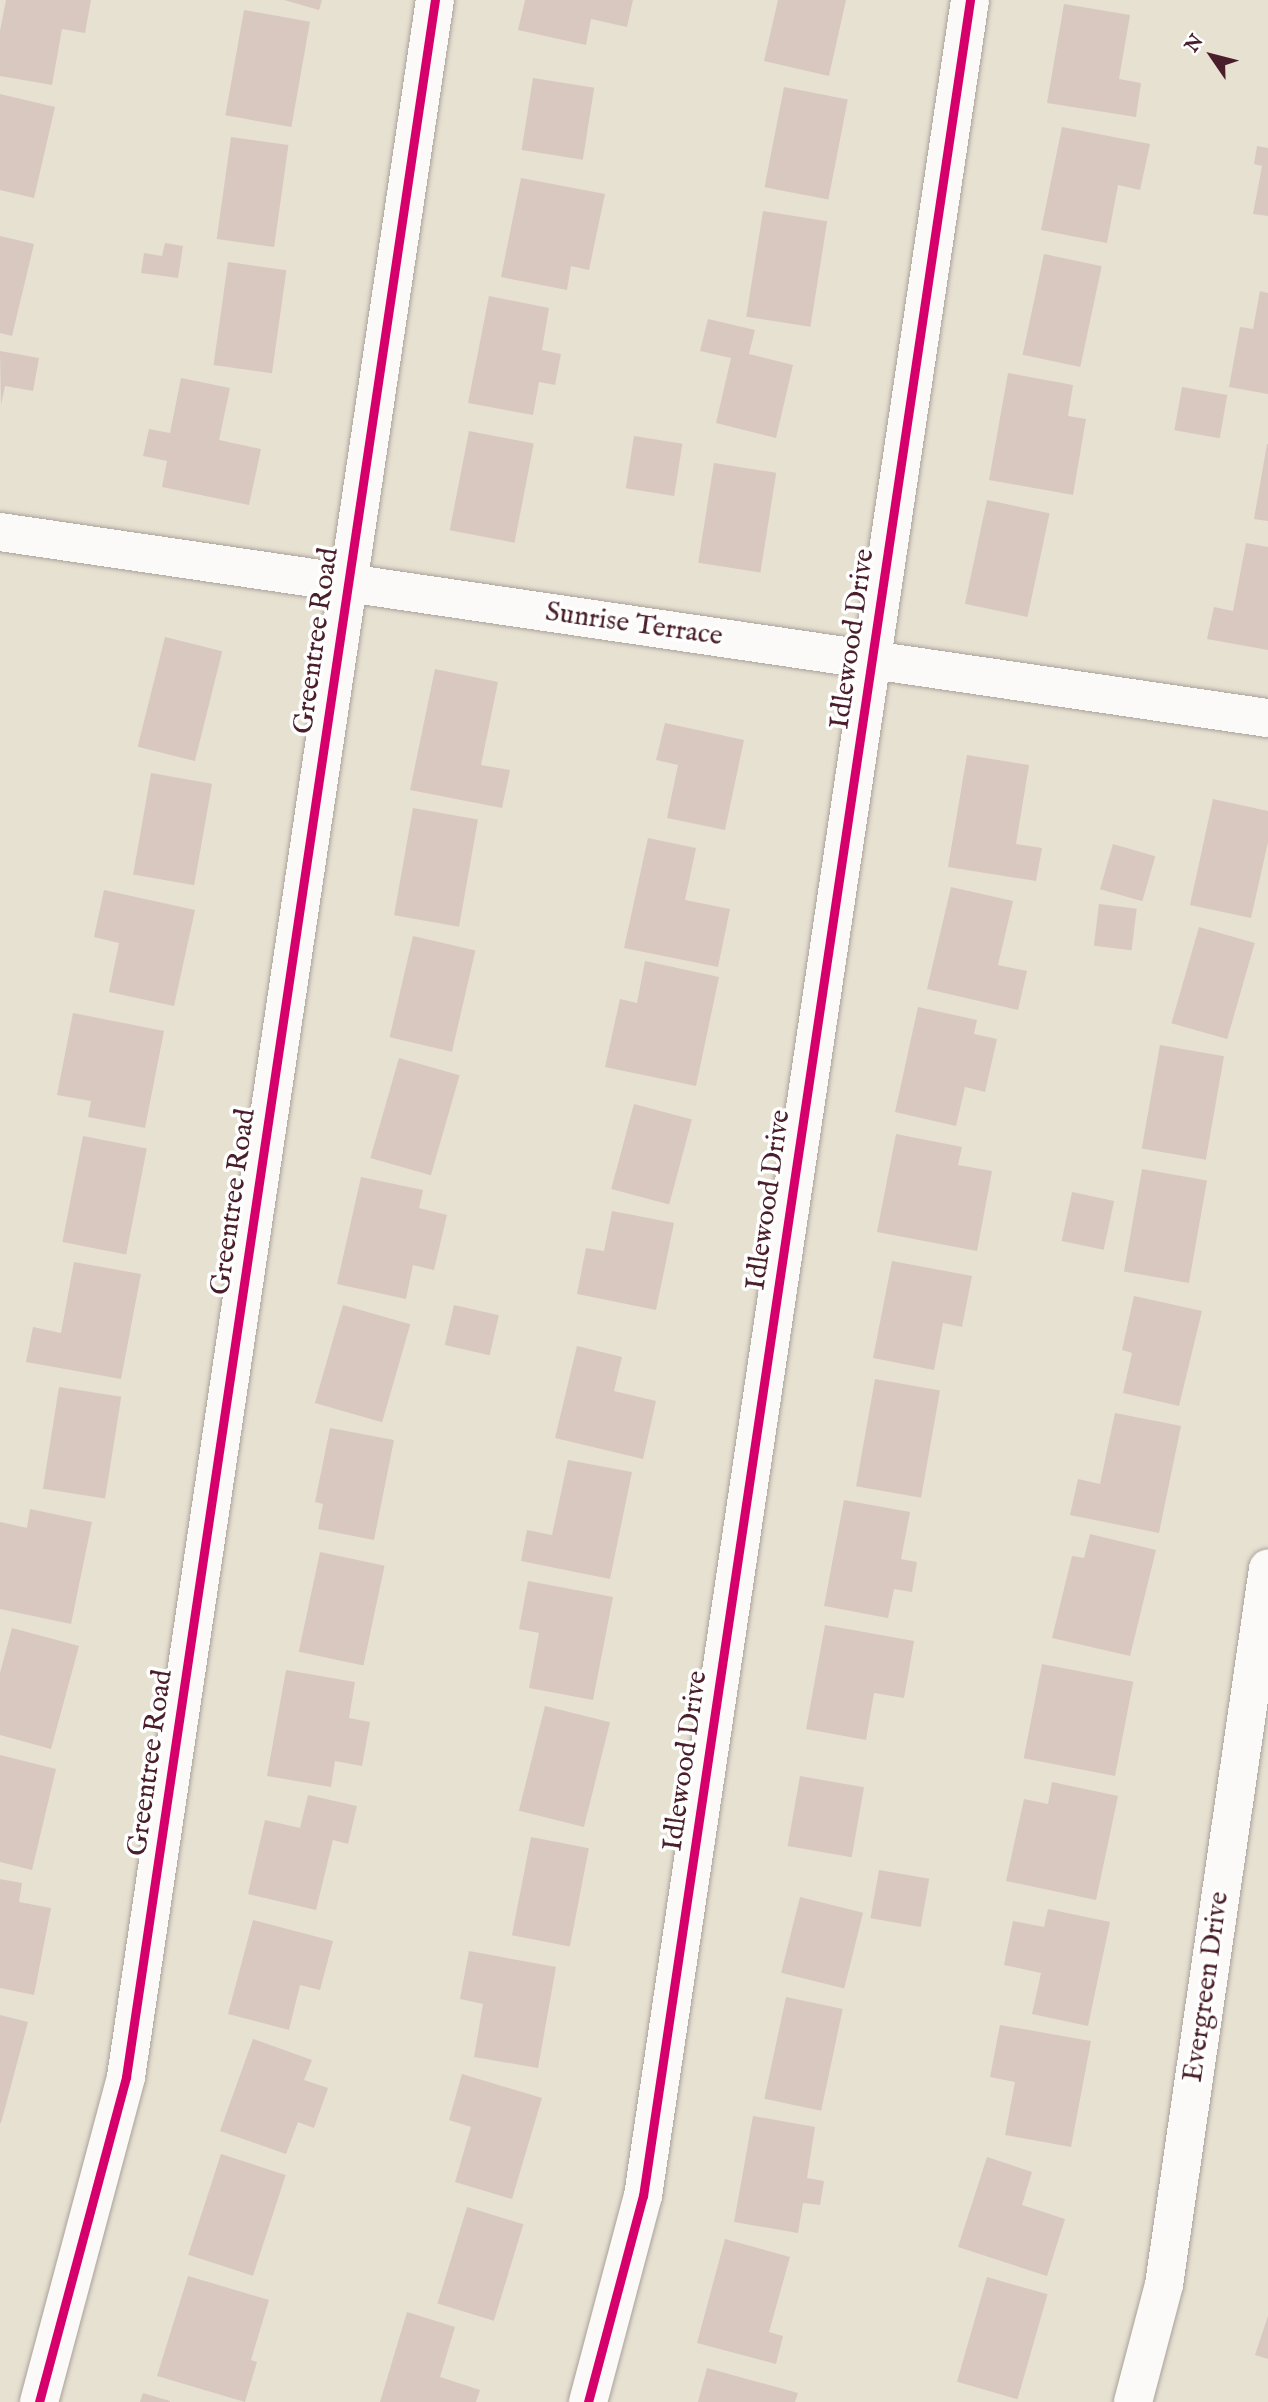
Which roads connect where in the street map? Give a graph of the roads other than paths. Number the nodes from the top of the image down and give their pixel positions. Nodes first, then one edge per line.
1 (435, 0) edge
2 (970, 0) edge
3 (0, 532) edge
4 (348, 583) junction
5 (873, 659) junction
6 (1268, 718) edge
7 (1268, 1569) edge
8 (39, 2402) edge
9 (588, 2402) edge
10 (1133, 2402) edge

1 - 4 street, Greentree Road
2 - 5 street, Idlewood Drive
3 - 4 street, Sunrise Terrace
4 - 5 street, Sunrise Terrace
4 - 8 street, Greentree Road
5 - 6 street, Sunrise Terrace
5 - 9 street, Idlewood Drive
7 - 10 street, Evergreen Drive

